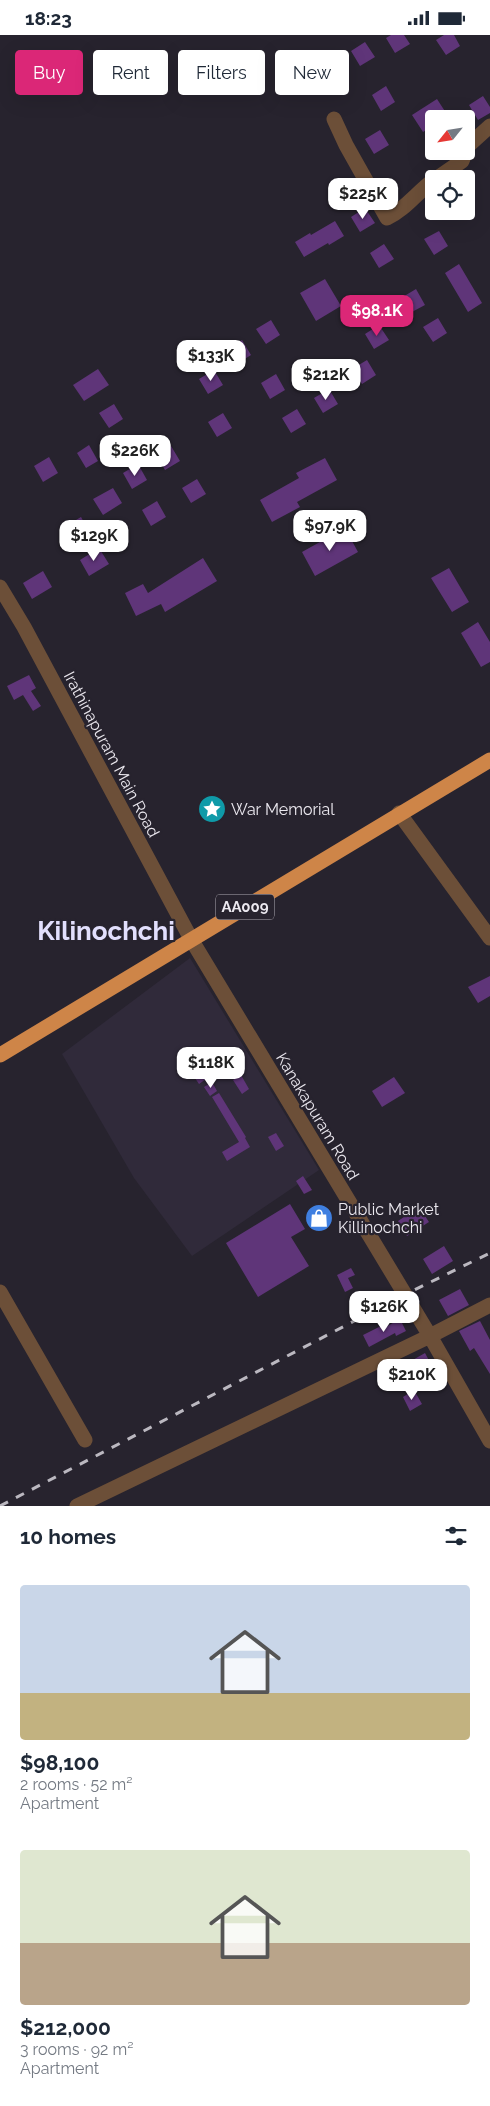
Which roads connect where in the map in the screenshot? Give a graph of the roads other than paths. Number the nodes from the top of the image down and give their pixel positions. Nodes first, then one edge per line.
1 (334, 119) dead end
2 (490, 127) edge
3 (475, 140) edge
4 (462, 160) edge
5 (448, 170) edge
6 (425, 186) edge
7 (0, 587) edge
8 (490, 760) edge
9 (399, 813) junction
10 (490, 938) edge
11 (191, 939) junction
12 (0, 1055) edge
13 (0, 1292) edge
14 (490, 1305) edge
15 (430, 1336) junction
16 (85, 1440) dead end
17 (490, 1441) edge
18 (77, 1506) edge

1 - 6 street
2 - 3 street
4 - 5 street
7 - 11 street, Irathinapuram Main Road
8 - 9 highway, AA009
9 - 10 street
9 - 11 highway, AA009
11 - 12 highway, AA009
11 - 15 street, Kanakapuram Road
13 - 16 street
14 - 15 street
15 - 17 street, Kanakapuram Road
15 - 18 street

